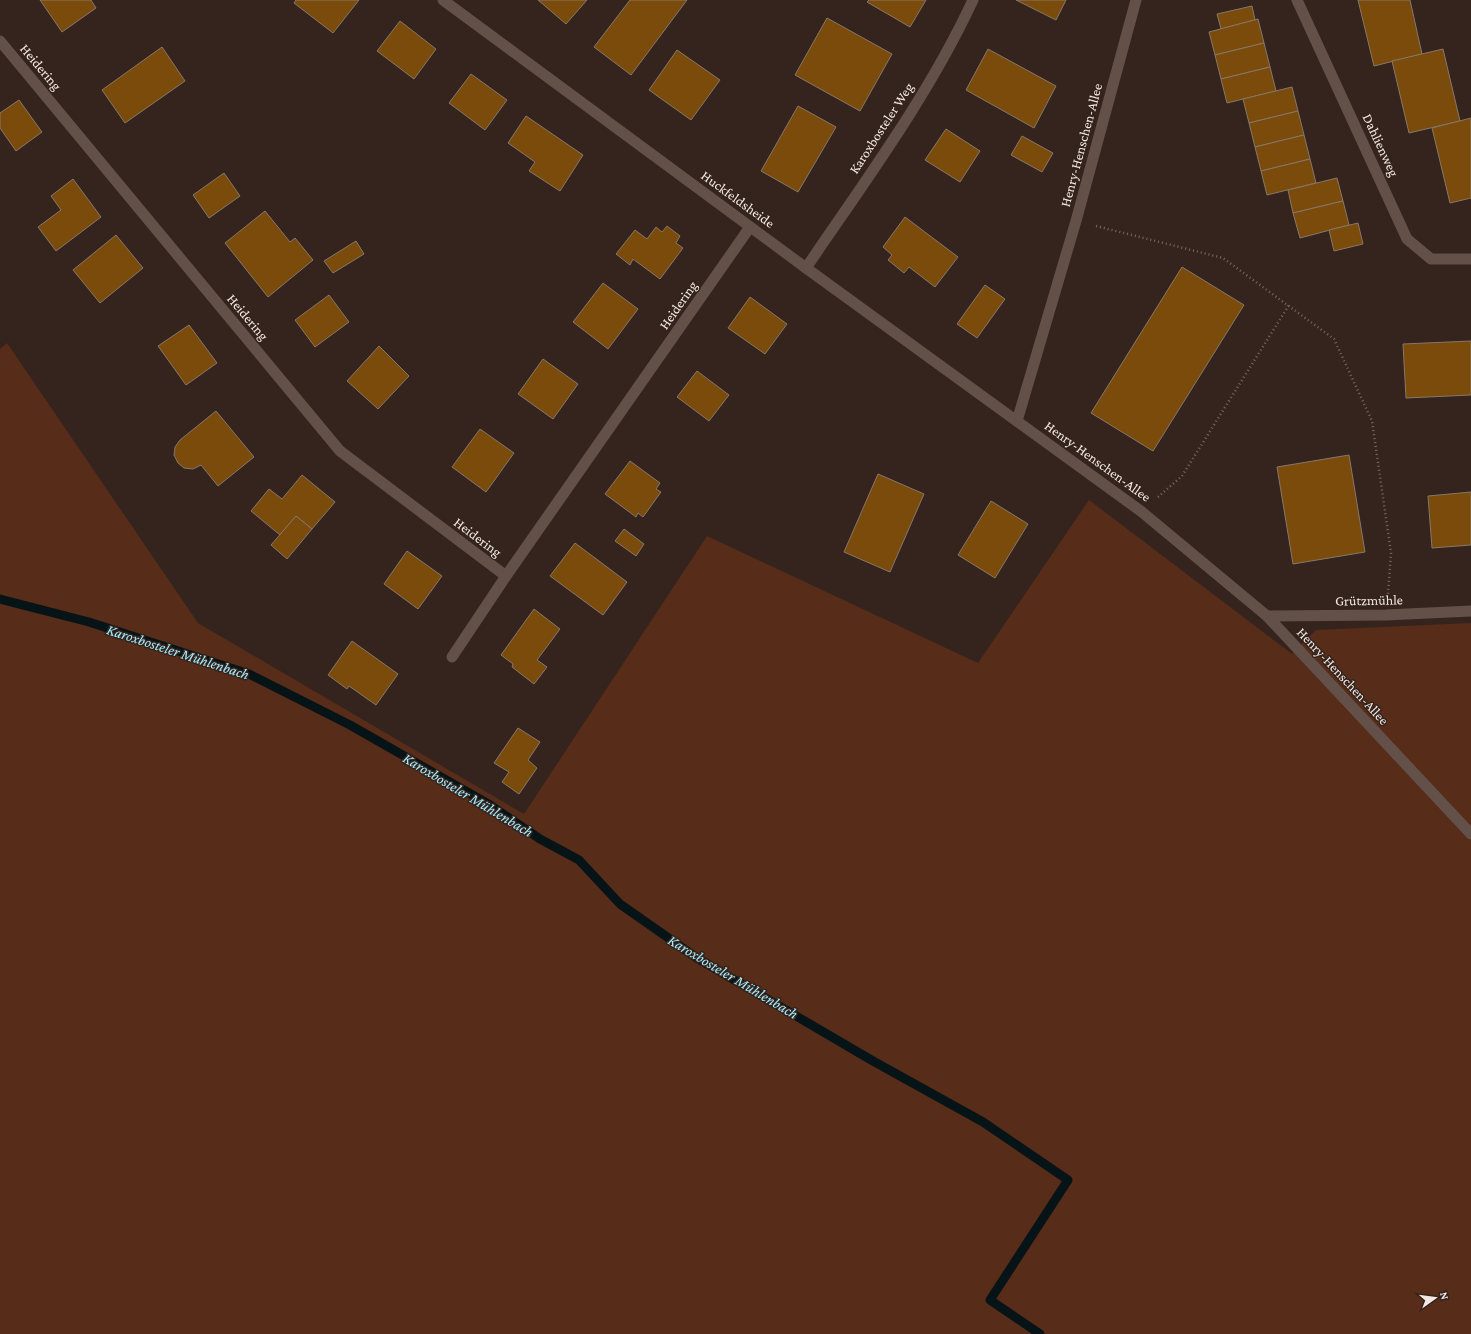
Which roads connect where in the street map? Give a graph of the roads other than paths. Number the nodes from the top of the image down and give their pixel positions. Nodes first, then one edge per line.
1 (443, 0) edge
2 (973, 0) edge
3 (1136, 0) edge
4 (1297, 0) edge
5 (0, 41) edge
6 (750, 227) junction
7 (1471, 259) edge
8 (806, 268) junction
9 (1017, 421) junction
10 (506, 576) junction
11 (1471, 611) edge
12 (1267, 616) junction
13 (452, 657) dead end
14 (1471, 834) edge

1 - 6 street, Huckfeldsheide
2 - 8 street, Karoxbosteler Weg
3 - 9 street, Henry-Henschen-Allee
4 - 7 street, Dahlienweg
5 - 10 street, Heidering
6 - 8 street, Huckfeldsheide
6 - 10 street, Heidering
8 - 9 street, Huckfeldsheide
9 - 12 street, Henry-Henschen-Allee
10 - 13 street, Heidering
11 - 12 street, Grützmühle
12 - 14 street, Henry-Henschen-Allee

